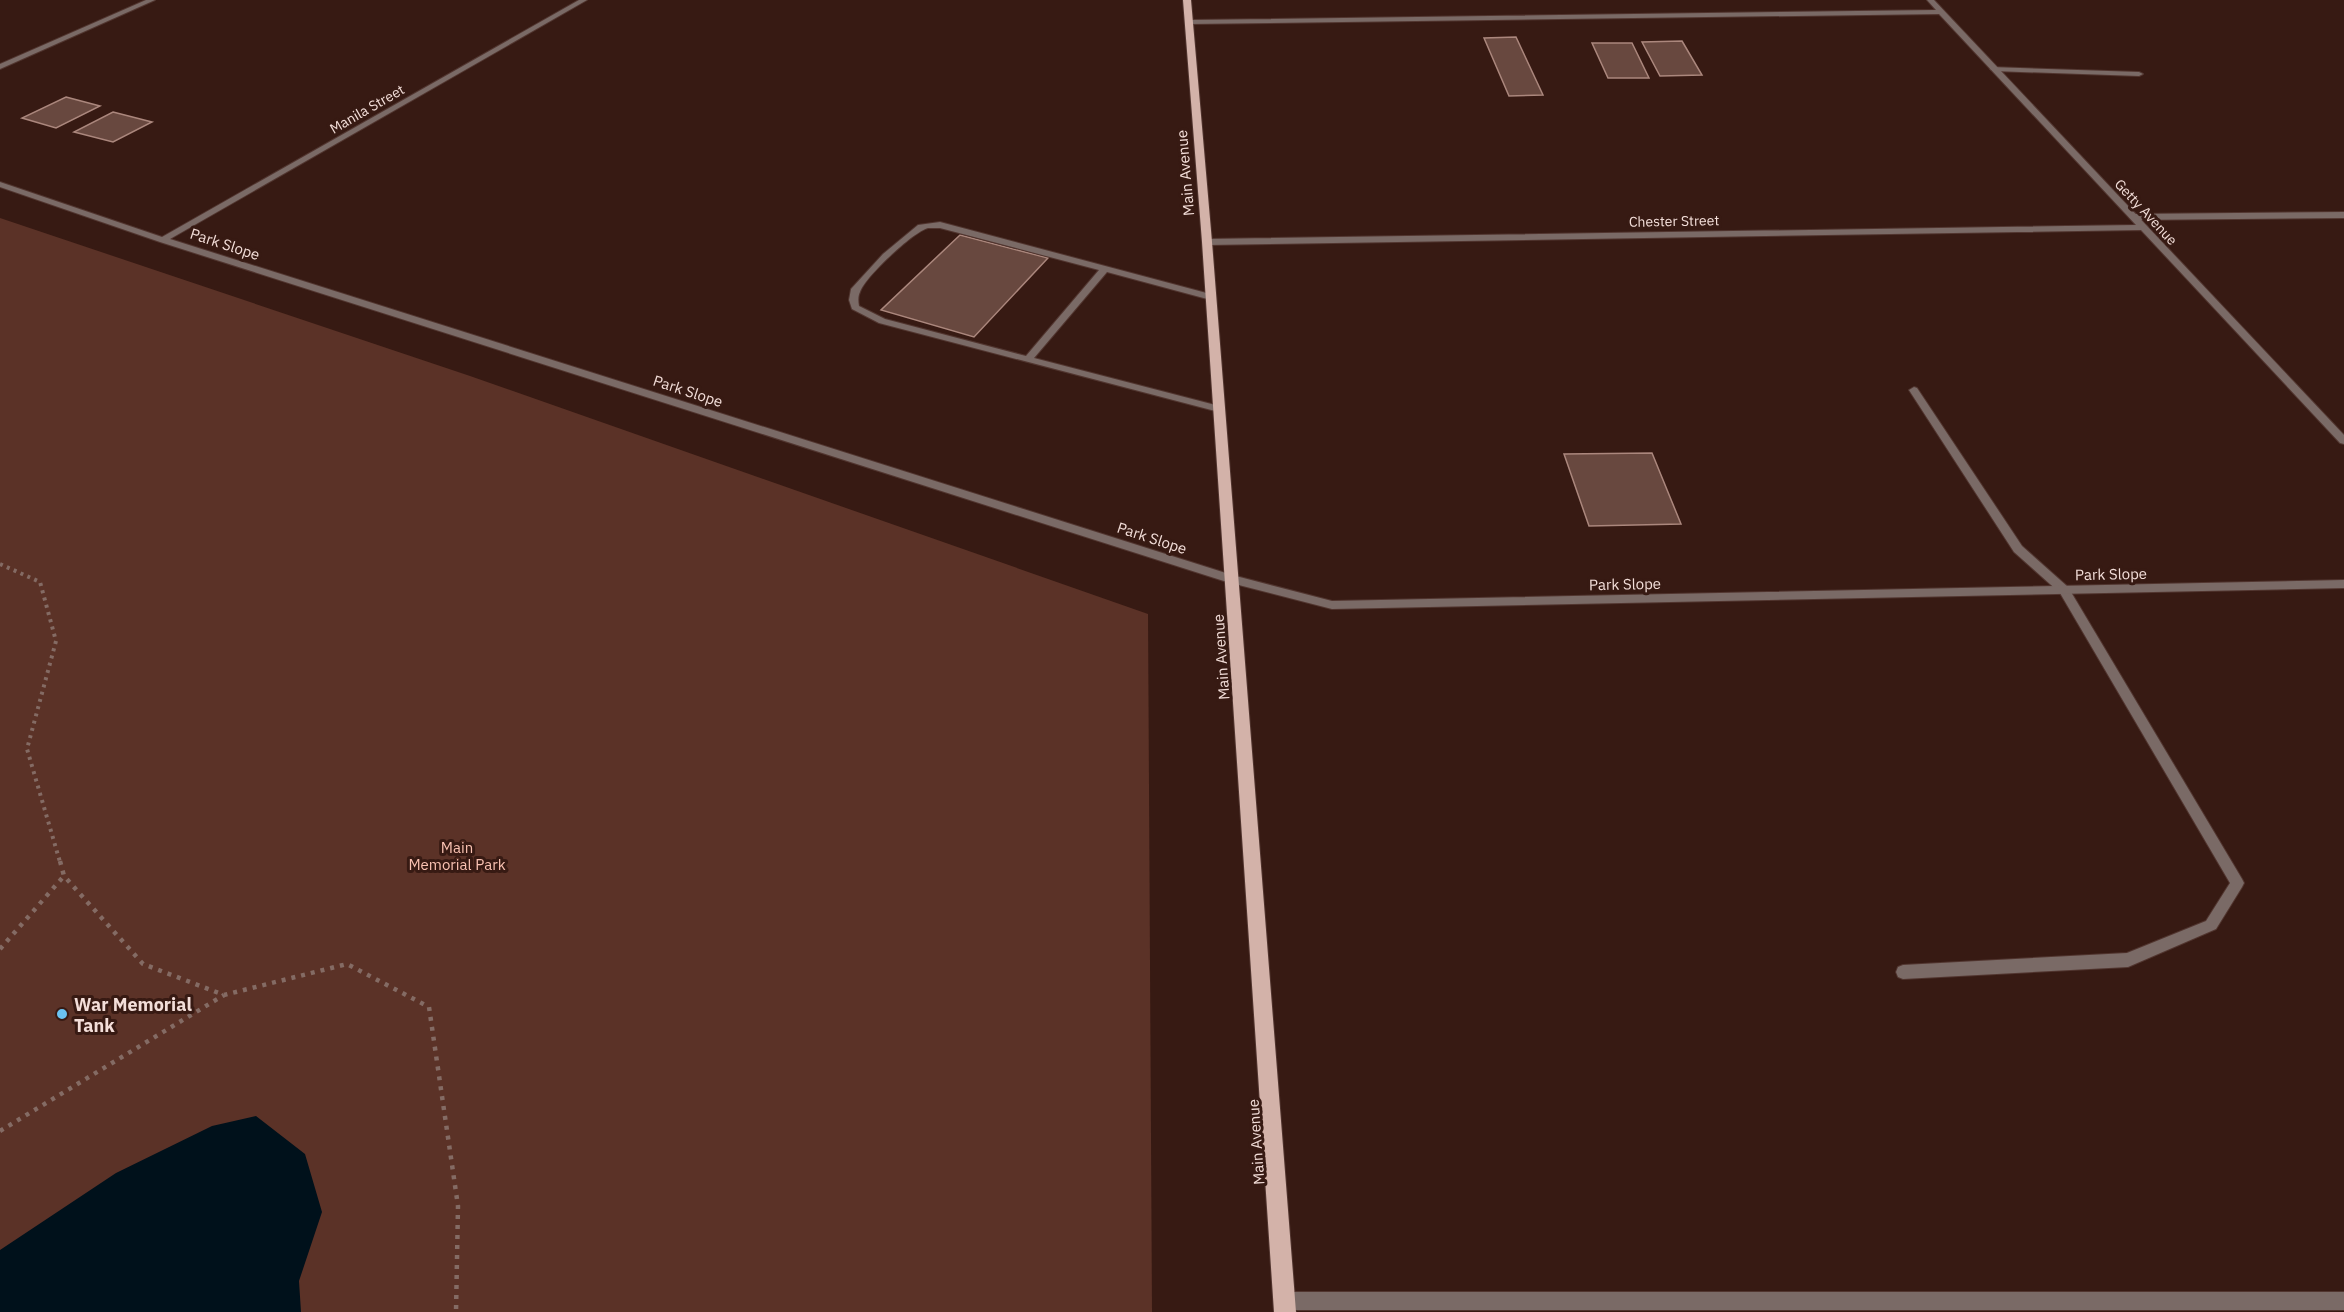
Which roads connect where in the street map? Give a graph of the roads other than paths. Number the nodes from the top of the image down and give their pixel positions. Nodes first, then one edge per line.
1 (152, 0) edge
2 (584, 0) edge
3 (1187, 0) edge
4 (1930, 0) edge
5 (1941, 12) junction
6 (1189, 22) junction
7 (0, 67) edge
8 (1994, 69) junction
9 (2139, 74) dead end
10 (3, 187) edge
11 (2344, 215) edge
12 (2133, 217) junction
13 (2141, 227) junction
14 (163, 240) junction
15 (1207, 242) junction
16 (1105, 269) junction
17 (1211, 297) junction
18 (1028, 359) junction
19 (1914, 390) dead end
20 (1220, 409) junction
21 (2344, 441) edge
22 (1231, 579) junction
23 (2344, 584) edge
24 (2064, 590) junction
25 (1903, 972) dead end
26 (2344, 1301) edge
27 (1285, 1306) edge

1 - 7 street
2 - 14 street, Manila Street
3 - 6 main road, Main Avenue
4 - 5 street, Getty Avenue
5 - 6 street
5 - 8 street, Getty Avenue
6 - 15 main road, Main Avenue
8 - 9 street
8 - 12 street, Getty Avenue
10 - 14 street, Park Slope
11 - 12 street
12 - 13 street, Getty Avenue
13 - 15 street, Chester Street
13 - 21 street, Getty Avenue
14 - 22 street, Park Slope
15 - 17 main road, Main Avenue
16 - 17 street
16 - 18 street
16 - 18 street
17 - 20 main road, Main Avenue
18 - 20 street
19 - 24 street
20 - 22 main road, Main Avenue
22 - 24 street, Park Slope
22 - 27 main road, Main Avenue
23 - 24 street, Park Slope
24 - 25 street
26 - 27 street

